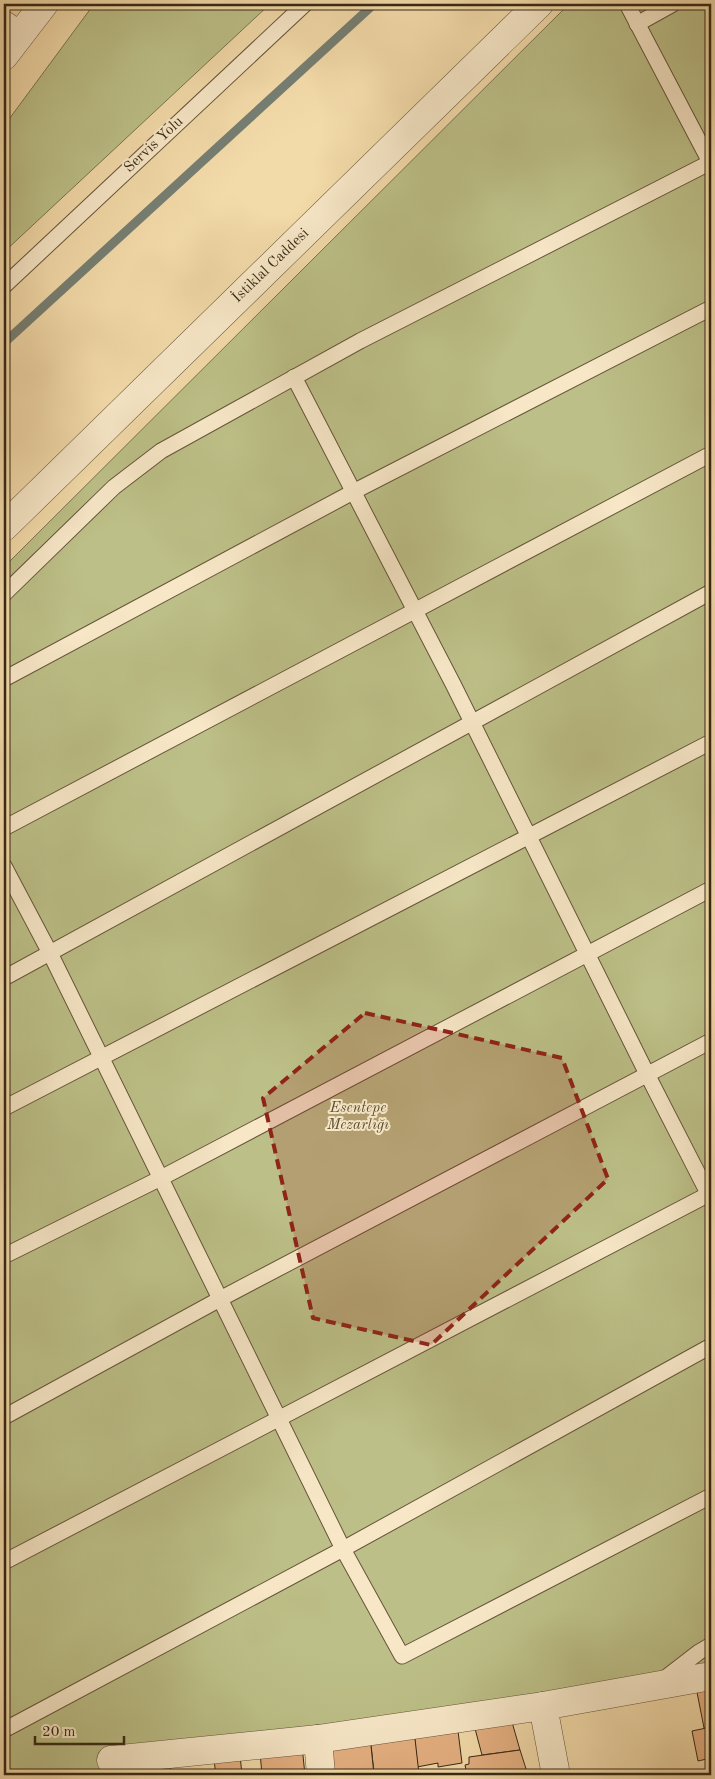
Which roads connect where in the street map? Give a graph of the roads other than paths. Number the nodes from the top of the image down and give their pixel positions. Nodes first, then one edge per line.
1 (44, 4) edge
2 (305, 4) edge
3 (539, 4) edge
4 (627, 4) edge
5 (674, 4) edge
6 (637, 24) junction
7 (9, 39) edge
8 (711, 163) edge
9 (4, 286) edge
10 (711, 308) edge
11 (294, 377) junction
12 (711, 454) edge
13 (353, 492) junction
14 (4, 528) edge
15 (711, 592) edge
16 (4, 594) edge
17 (414, 611) junction
18 (4, 679) edge
19 (471, 721) junction
20 (711, 742) edge
21 (4, 828) edge
22 (529, 836) junction
23 (4, 866) edge
24 (711, 889) edge
25 (50, 953) junction
26 (587, 955) junction
27 (4, 978) edge
28 (711, 1040) edge
29 (102, 1058) junction
30 (647, 1074) junction
31 (4, 1108) edge
32 (161, 1178) junction
33 (710, 1196) edge
34 (4, 1256) edge
35 (220, 1299) junction
36 (711, 1346) edge
37 (4, 1417) edge
38 (278, 1418) junction
39 (711, 1496) edge
40 (343, 1548) junction
41 (4, 1562) edge
42 (711, 1645) edge
43 (711, 1676) edge
44 (656, 1685) junction
45 (544, 1706) junction
46 (4, 1730) edge
47 (318, 1739) junction
48 (111, 1760) dead end
49 (322, 1775) edge
50 (556, 1775) edge

1 - 7 street
2 - 9 lane, Servis Yolu
3 - 14 street, İstiklal Caddesi
4 - 6 lane
5 - 6 lane
6 - 8 lane
8 - 11 lane
10 - 13 lane
11 - 13 lane
11 - 16 lane
12 - 17 lane
13 - 17 lane
13 - 18 lane
15 - 19 lane
17 - 19 lane
17 - 21 lane
19 - 22 lane
19 - 25 lane
20 - 22 lane
22 - 26 lane
22 - 29 lane
23 - 25 lane
24 - 26 lane
25 - 27 lane
25 - 29 lane
26 - 30 lane
26 - 32 lane
28 - 30 lane
29 - 31 lane
29 - 32 lane
30 - 33 lane
30 - 35 lane
32 - 34 lane
32 - 35 lane
33 - 38 lane
35 - 37 lane
35 - 38 lane
36 - 40 lane
38 - 40 lane
38 - 41 lane
39 - 40 lane
40 - 46 lane
42 - 44 lane
43 - 44 street
44 - 45 street
45 - 47 street
45 - 50 street
47 - 48 street
47 - 49 street

